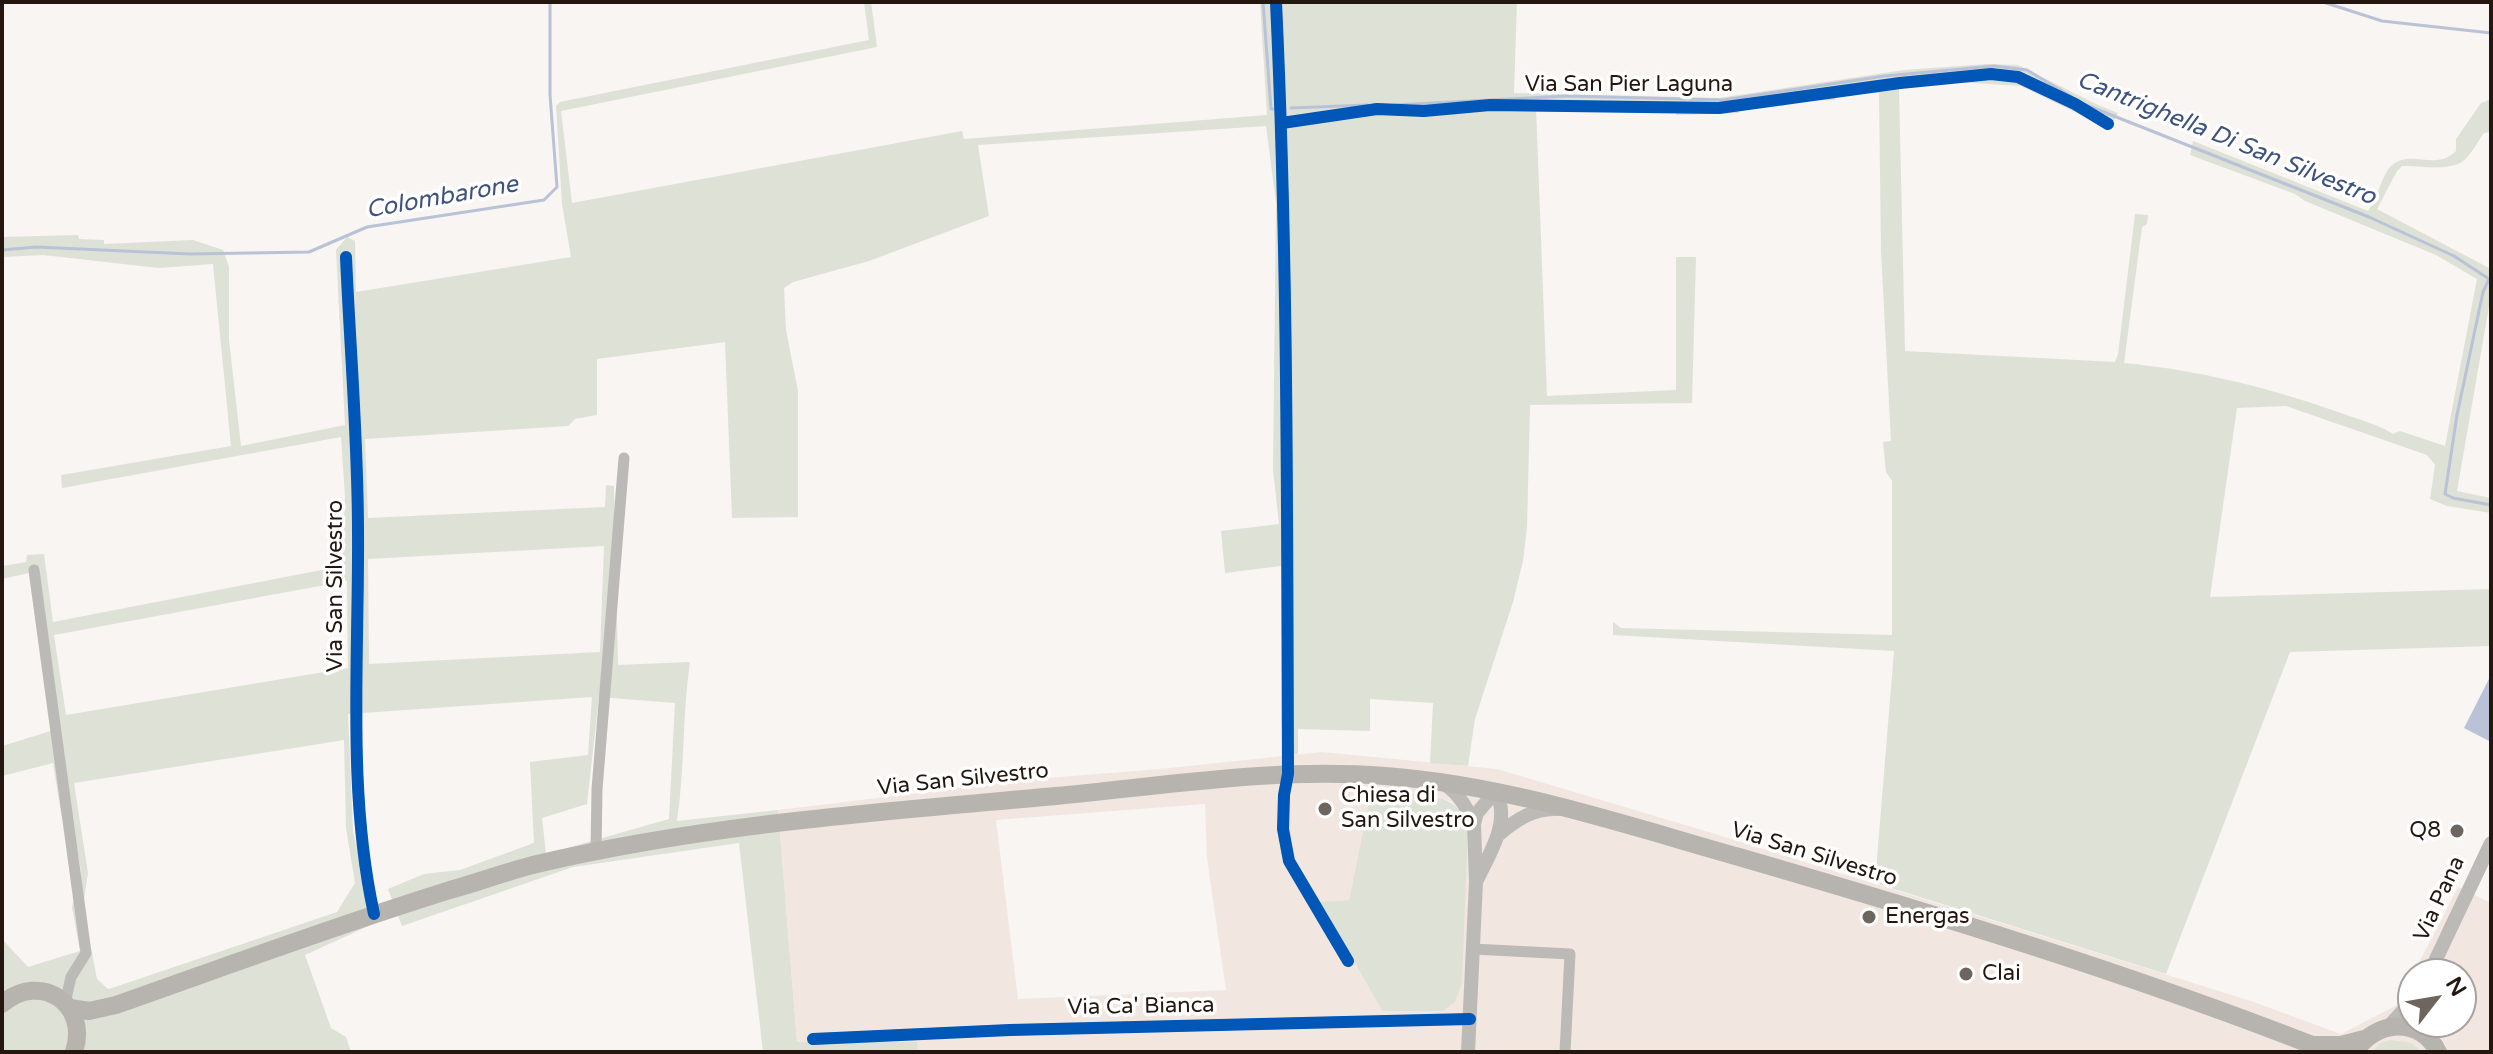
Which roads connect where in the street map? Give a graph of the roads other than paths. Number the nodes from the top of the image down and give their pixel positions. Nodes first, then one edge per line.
1 (1276, 2) edge
2 (1282, 123) junction
3 (2108, 124) dead end
4 (346, 257) dead end
5 (624, 458) dead end
6 (34, 570) dead end
7 (1288, 774) junction
8 (1437, 781) junction
9 (1496, 791) junction
10 (1574, 810) junction
11 (1474, 824) junction
12 (1497, 835) junction
13 (2491, 843) edge
14 (596, 853) junction
15 (1476, 882) junction
16 (374, 914) junction
17 (1473, 949) junction
18 (2437, 958) edge
19 (1348, 961) dead end
20 (71, 977) junction
21 (47, 992) junction
22 (2, 1004) edge
23 (67, 1005) junction
24 (116, 1005) junction
25 (2397, 1017) edge
26 (1470, 1019) junction
27 (2389, 1026) junction
28 (2397, 1026) edge
29 (813, 1039) dead end
30 (76, 1045) edge
31 (2360, 1046) edge
32 (2317, 1049) edge
33 (1468, 1052) edge
34 (1565, 1052) edge

1 - 2 street
2 - 3 street, Via San Pier Laguna
2 - 7 street
4 - 16 street, Via San Silvestro
5 - 14 street
6 - 20 street
7 - 8 main road, Via San Silvestro
7 - 14 main road, Via San Silvestro
7 - 19 street
8 - 9 main road, Via San Silvestro
8 - 11 street
9 - 10 main road, Via San Silvestro
9 - 11 street
9 - 12 street
10 - 12 street
10 - 32 main road, Via San Silvestro
11 - 15 street
12 - 15 street
13 - 18 street, Via Pana
14 - 16 main road, Via San Silvestro
15 - 17 street
16 - 24 main road, Via San Silvestro
17 - 26 street
17 - 34 street
20 - 21 street
20 - 23 street
21 - 22 main road
21 - 23 main road
23 - 24 main road, Via San Silvestro
23 - 30 main road
24 - 30 main road, Via San Silvestro
25 - 27 street
26 - 29 street, Via Ca' Bianca
26 - 33 street
27 - 28 main road
27 - 31 main road, Via San Silvestro
31 - 32 main road, Via San Silvestro

